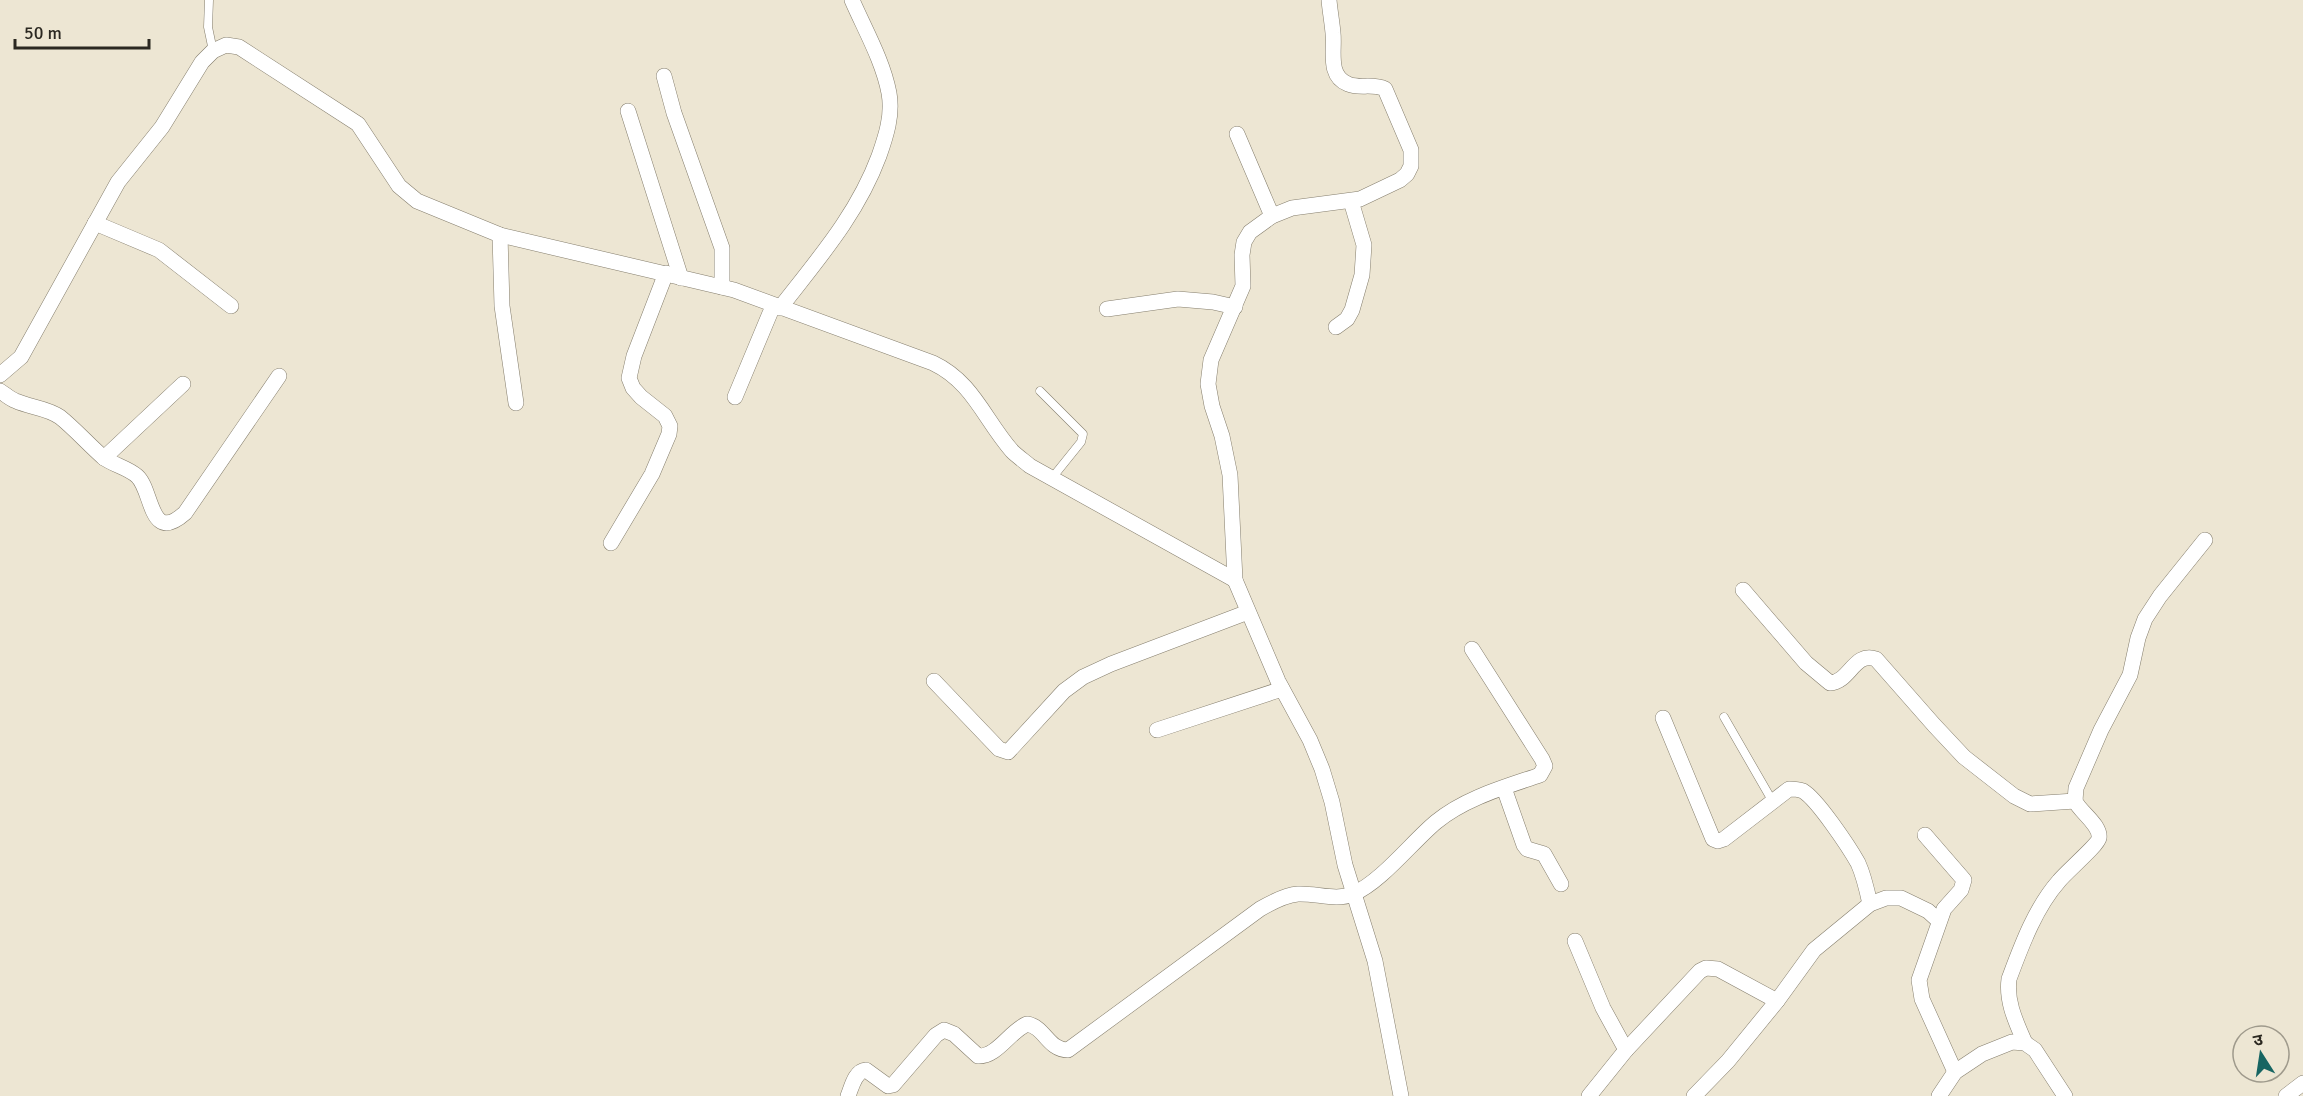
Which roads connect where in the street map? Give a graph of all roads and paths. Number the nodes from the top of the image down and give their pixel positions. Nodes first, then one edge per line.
1 (209, 0) edge
2 (852, 0) edge
3 (1329, 0) edge
4 (213, 51) junction
5 (664, 76) dead end
6 (628, 111) dead end
7 (1237, 134) dead end
8 (1352, 201) junction
9 (1272, 216) junction
10 (95, 223) junction
11 (500, 235) junction
12 (666, 273) junction
13 (681, 278) junction
14 (722, 287) junction
15 (231, 306) dead end
16 (776, 307) junction
17 (1235, 307) junction
18 (1107, 309) dead end
19 (1336, 327) dead end
20 (0, 375) edge
21 (279, 376) dead end
22 (183, 384) dead end
23 (0, 391) edge
24 (1040, 392) dead end
25 (735, 397) dead end
26 (516, 403) dead end
27 (104, 458) junction
28 (1052, 478) junction
29 (2205, 540) dead end
30 (611, 543) dead end
31 (1236, 580) junction
32 (1743, 590) dead end
33 (1248, 612) junction
34 (1472, 649) dead end
35 (934, 681) dead end
36 (1282, 689) junction
37 (1724, 717) dead end
38 (1663, 718) dead end
39 (1157, 730) dead end
40 (1504, 788) junction
41 (1773, 801) junction
42 (2074, 801) junction
43 (1925, 835) dead end
44 (1561, 884) dead end
45 (1354, 893) junction
46 (1870, 904) junction
47 (1939, 921) junction
48 (1575, 941) dead end
49 (1777, 1001) junction
50 (2025, 1043) junction
51 (1626, 1050) junction
52 (1955, 1072) junction
53 (2303, 1083) edge
54 (848, 1096) edge
55 (1401, 1096) edge
56 (1589, 1096) edge
57 (1694, 1096) edge
58 (1939, 1096) edge
59 (2065, 1096) edge
60 (2286, 1096) edge

1 - 4 lane
2 - 16 street
3 - 8 street
4 - 10 street
4 - 11 street
5 - 14 street
6 - 13 street
7 - 9 street
8 - 9 street
8 - 19 street
9 - 17 street
10 - 15 street
10 - 20 street
11 - 12 street
11 - 26 street
12 - 13 street
12 - 30 street
13 - 14 street
14 - 16 street
16 - 25 street
16 - 28 street
17 - 18 street
17 - 31 street
21 - 27 street
22 - 27 street
23 - 27 street
24 - 28 lane
28 - 31 street
29 - 42 street
31 - 33 street
32 - 42 street
33 - 35 street
33 - 36 street
34 - 40 street
36 - 39 street
36 - 45 street
37 - 41 lane
38 - 41 street
40 - 44 street
40 - 45 street
41 - 46 street
42 - 50 street
43 - 47 street
45 - 54 street
45 - 55 street
46 - 47 street
46 - 49 street
47 - 52 street
48 - 51 street
49 - 51 street
49 - 57 street
50 - 52 street
50 - 59 street
51 - 56 street
52 - 58 street
53 - 60 street

